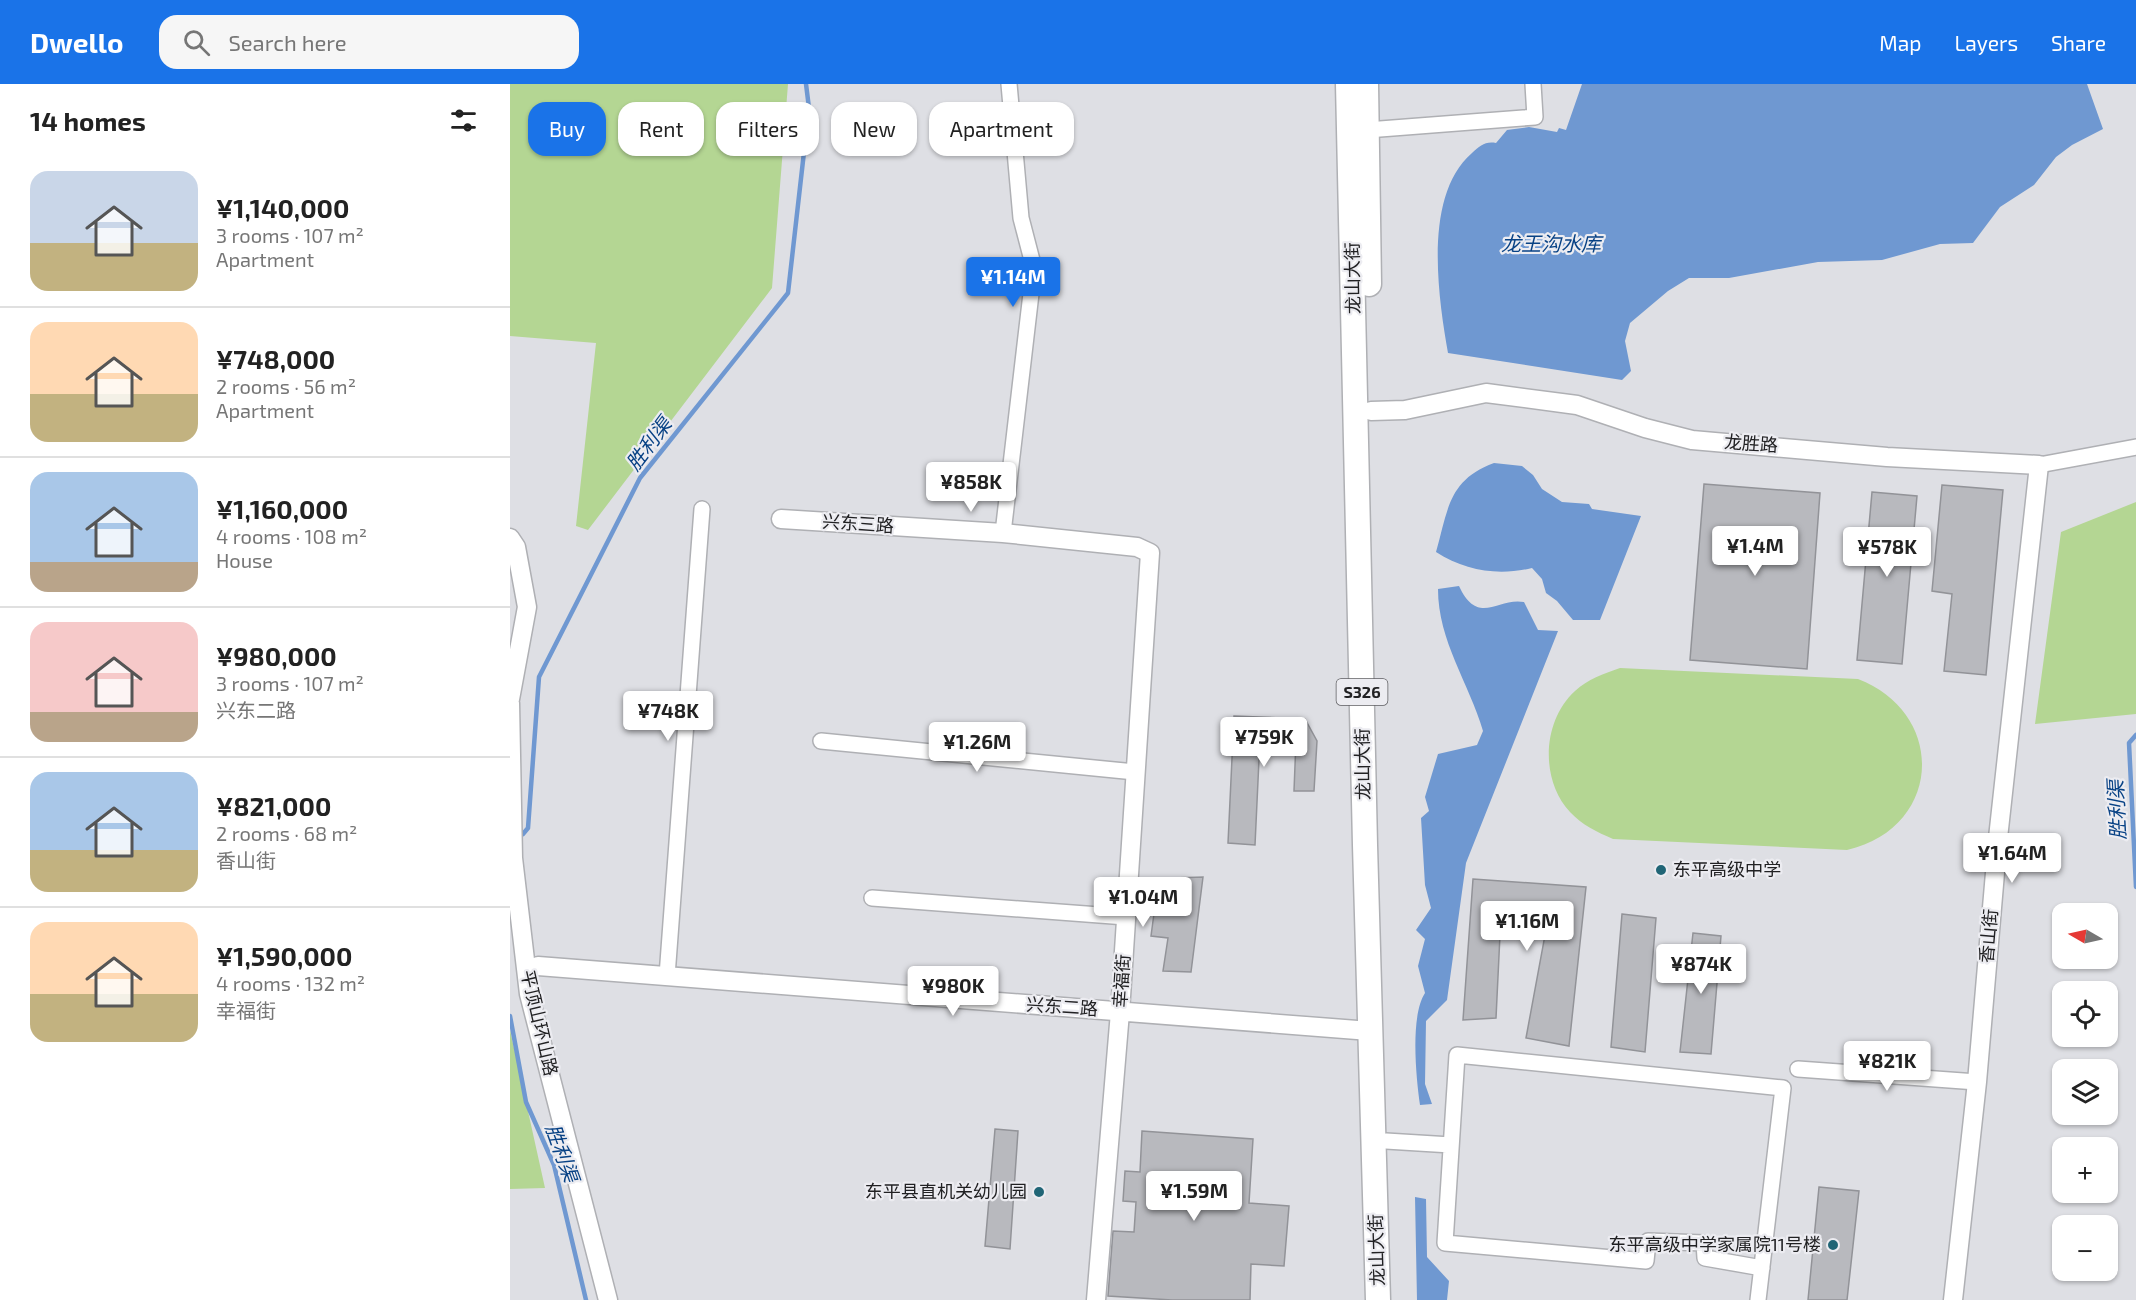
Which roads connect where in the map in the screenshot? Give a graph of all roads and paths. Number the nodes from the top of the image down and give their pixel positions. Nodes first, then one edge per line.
1 (1009, 84) edge
2 (1348, 84) edge
3 (1366, 84) edge
4 (1533, 84) edge
5 (1367, 130) junction
6 (1371, 411) junction
7 (2136, 447) edge
8 (2039, 465) junction
9 (702, 509) dead end
10 (781, 519) dead end
11 (1004, 533) junction
12 (510, 538) edge
13 (1150, 553) joint
14 (510, 701) edge
15 (821, 741) dead end
16 (1136, 772) junction
17 (872, 898) dead end
18 (1126, 917) junction
19 (538, 966) dead end
20 (667, 976) junction
21 (1120, 1012) junction
22 (1370, 1031) junction
23 (1798, 1069) dead end
24 (1977, 1082) junction
25 (1386, 1141) junction
26 (1451, 1145) junction
27 (1762, 1268) junction
28 (608, 1300) edge
29 (1096, 1300) edge
30 (1378, 1300) edge
31 (1391, 1300) edge
32 (1758, 1300) edge
33 (1953, 1300) edge

1 - 11 street
2 - 22 main road, 龙山大街 / S326
3 - 5 main road, 龙山大街 / S326
4 - 5 street
5 - 6 main road, 龙山大街 / S326
6 - 8 street, 龙胜路
6 - 25 main road, 龙山大街 / S326
7 - 8 street, 龙胜路
8 - 24 street, 香山街
9 - 20 street
10 - 11 street, 兴东三路
11 - 13 street, 兴东三路
12 - 14 street, 平顶山环山路
13 - 16 street, 幸福街
14 - 28 street, 平顶山环山路
15 - 16 street
16 - 18 street, 幸福街
17 - 18 street
18 - 21 street, 幸福街
19 - 20 street, 兴东二路
20 - 21 street, 兴东二路
21 - 22 street, 兴东二路
21 - 29 street, 幸福街
22 - 30 main road, 龙山大街 / S326
23 - 24 street
24 - 33 street, 香山街
25 - 26 street
25 - 31 main road, 龙山大街 / S326
26 - 27 street
26 - 27 street
27 - 32 street

